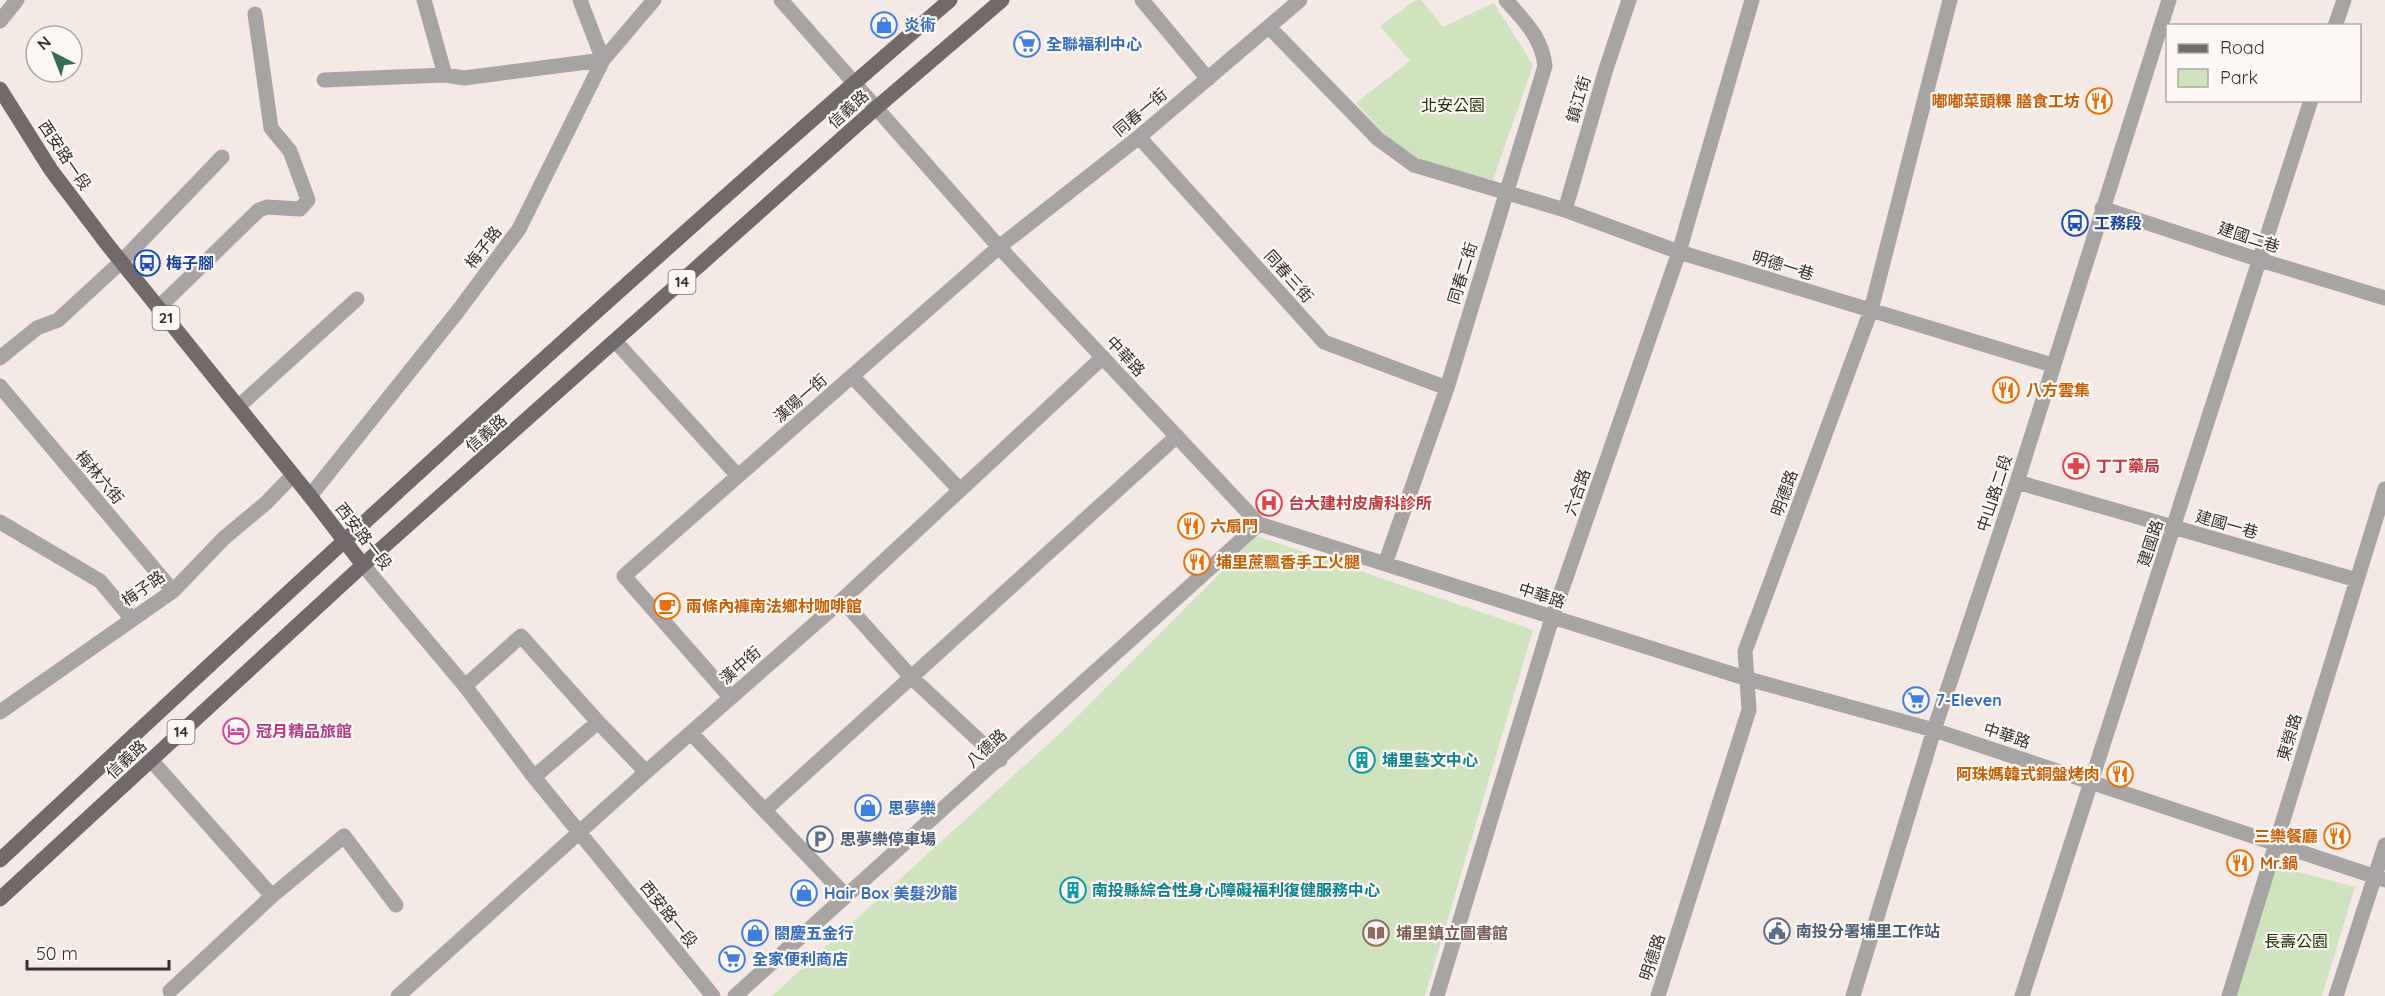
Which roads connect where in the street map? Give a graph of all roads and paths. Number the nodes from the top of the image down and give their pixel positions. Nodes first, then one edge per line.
1 (17, 0) edge
2 (424, 0) edge
3 (580, 0) edge
4 (654, 0) edge
5 (781, 0) edge
6 (950, 0) edge
7 (1002, 0) edge
8 (1142, 0) edge
9 (1300, 0) edge
10 (1506, 0) edge
11 (1629, 0) edge
12 (1752, 0) edge
13 (1950, 0) edge
14 (2344, 0) edge
15 (2164, 1) edge
16 (255, 14) dead end
17 (0, 21) edge
18 (2337, 24) edge
19 (1269, 27) junction
20 (603, 60) junction
21 (445, 75) junction
22 (1208, 79) junction
23 (324, 80) dead end
24 (854, 83) junction
25 (0, 89) edge
26 (2311, 102) edge
27 (876, 108) junction
28 (1139, 137) junction
29 (222, 157) dead end
30 (1505, 193) junction
31 (2102, 208) junction
32 (1565, 210) junction
33 (999, 247) junction
34 (1679, 252) junction
35 (2260, 260) junction
36 (121, 261) junction
37 (2385, 298) edge
38 (357, 299) dead end
39 (158, 308) junction
40 (1870, 310) junction
41 (616, 342) junction
42 (1103, 357) junction
43 (0, 358) edge
44 (2052, 365) junction
45 (852, 376) junction
46 (0, 386) edge
47 (1447, 387) junction
48 (238, 407) junction
49 (1177, 436) junction
50 (293, 475) junction
51 (738, 476) junction
52 (2017, 482) junction
53 (2385, 489) edge
54 (960, 490) junction
55 (310, 496) junction
56 (0, 522) edge
57 (1259, 524) junction
58 (2174, 527) junction
59 (343, 540) junction
60 (1385, 564) junction
61 (363, 566) junction
62 (2357, 580) junction
63 (173, 591) junction
64 (842, 600) junction
65 (132, 618) junction
66 (1552, 618) junction
67 (911, 677) junction
68 (1748, 679) junction
69 (465, 686) junction
70 (730, 697) junction
71 (0, 712) edge
72 (598, 722) junction
73 (1934, 730) junction
74 (692, 733) junction
75 (151, 760) junction
76 (1000, 760) junction
77 (646, 772) junction
78 (534, 777) junction
79 (2092, 781) junction
80 (766, 809) junction
81 (580, 832) junction
82 (2275, 843) junction
83 (2385, 845) edge
84 (0, 860) edge
85 (2380, 879) edge
86 (272, 896) junction
87 (846, 896) junction
88 (0, 899) edge
89 (396, 905) dead end
90 (170, 991) dead end
91 (398, 996) edge
92 (713, 996) edge
93 (735, 996) edge
94 (1437, 996) edge
95 (1658, 996) edge
96 (1853, 996) edge
97 (2022, 996) edge
98 (2229, 996) edge
99 (2336, 996) edge

1 - 17 street
2 - 21 street
3 - 20 street
4 - 20 street, 梅子路
5 - 24 street, 中華路
6 - 24 main road, 信義路 / 14
7 - 27 main road, 信義路 / 14
8 - 22 street
9 - 19 street, 同春一街
10 - 30 street, 同春二街
11 - 32 street, 鎮江街
12 - 34 street, 六合路
13 - 40 street, 明德路
14 - 18 street
15 - 31 street, 中山路二段
16 - 39 street
19 - 22 street, 同春一街
19 - 30 street, 明德一巷
20 - 21 street
20 - 55 street, 梅子路
21 - 23 street
22 - 28 street, 同春一街
24 - 27 street, 中華路
24 - 59 main road, 信義路 / 14
25 - 36 main road, 西安路一段 / 21
26 - 35 street, 建國路
27 - 33 street, 中華路
27 - 41 main road, 信義路 / 14
28 - 33 street, 同春一街
28 - 47 street, 同春三街
29 - 36 street
30 - 32 street, 明德一巷
30 - 47 street, 同春二街
31 - 35 street, 建國二巷
31 - 44 street, 中山路二段
32 - 34 street, 明德一巷
33 - 42 street, 中華路
33 - 45 street, 漢陽一街
34 - 40 street, 明德一巷
34 - 66 street, 六合路
35 - 37 street, 建國二巷
35 - 58 street, 建國路
36 - 39 main road, 西安路一段 / 21
36 - 43 street
38 - 48 street
39 - 48 main road, 西安路一段 / 21
40 - 44 street, 明德一巷
40 - 68 street, 明德路
41 - 51 street
41 - 61 main road, 信義路 / 14
42 - 49 street, 中華路
42 - 54 street, 漢中街
44 - 52 street, 中山路二段
45 - 51 street, 漢陽一街
45 - 54 street
46 - 63 street, 梅林六街
47 - 60 street, 同春二街
48 - 50 main road, 西安路一段 / 21
49 - 57 street, 中華路
49 - 67 street
50 - 55 main road, 西安路一段 / 21
50 - 63 street, 梅子路
51 - 70 street, 漢陽一街
52 - 58 street, 建國一巷
52 - 73 street, 中山路二段
53 - 62 street, 東榮路
54 - 64 street, 漢中街
55 - 59 main road, 西安路一段 / 21
56 - 65 street
57 - 60 street, 中華路
57 - 76 street, 八德路
58 - 62 street, 建國一巷
58 - 79 street, 建國路
59 - 61 main road, 西安路一段 / 21
59 - 84 main road, 信義路 / 14
60 - 66 street, 中華路
61 - 69 street, 西安路一段
61 - 75 main road, 信義路 / 14
62 - 82 street, 東榮路
63 - 65 street, 梅子路
64 - 67 street
64 - 70 street, 漢中街
65 - 71 street, 梅子路
66 - 68 street, 中華路
66 - 94 street, 六合路
67 - 76 street
67 - 80 street
68 - 73 street, 中華路
68 - 95 street, 明德路
69 - 72 street
69 - 78 street, 西安路一段
70 - 74 street, 漢中街
72 - 77 street
72 - 78 street
73 - 79 street, 中華路
73 - 96 street, 中山路二段
74 - 77 street, 漢中街
74 - 80 street
75 - 86 street
75 - 88 main road, 信義路 / 14
76 - 87 street, 八德路
77 - 81 street, 漢中街
78 - 81 street, 西安路一段
79 - 82 street, 中華路
79 - 97 street, 建國路
80 - 87 street
81 - 91 street, 漢中街
81 - 92 street, 西安路一段
82 - 85 street, 中華路
82 - 98 street, 東榮路
83 - 85 street
85 - 99 street
86 - 89 street
86 - 90 street
87 - 93 street, 八德路

